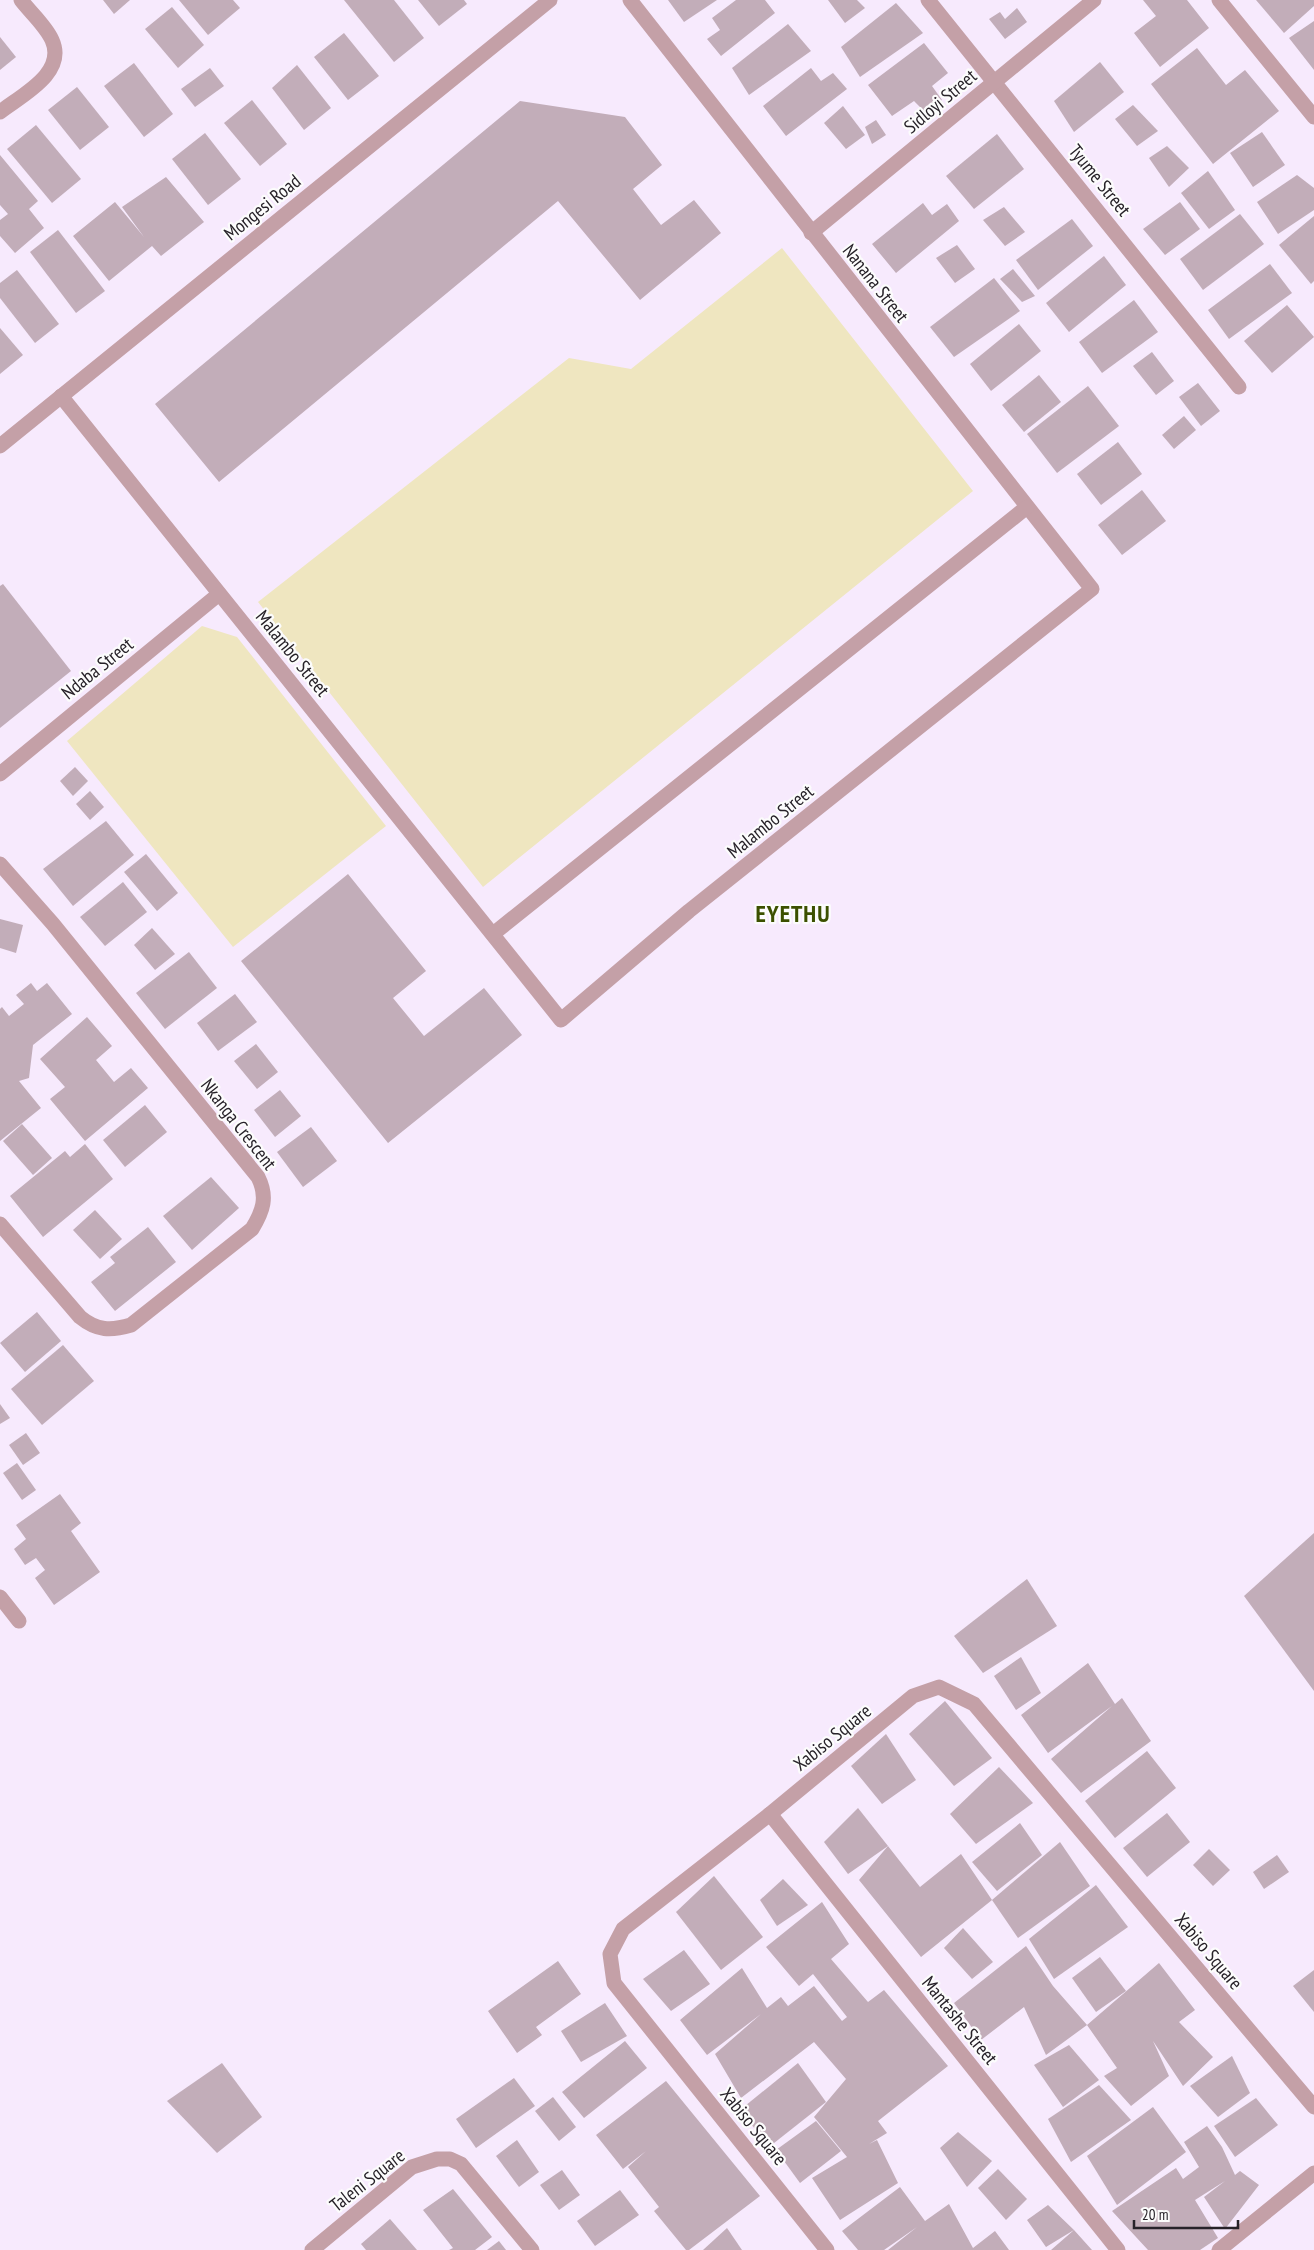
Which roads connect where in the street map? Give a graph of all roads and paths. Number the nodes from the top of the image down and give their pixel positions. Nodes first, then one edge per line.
1 (21, 0) edge
2 (550, 0) edge
3 (630, 0) edge
4 (928, 0) edge
5 (1094, 0) edge
6 (1219, 0) edge
7 (995, 81) junction
8 (0, 112) edge
9 (1314, 117) edge
10 (811, 233) junction
11 (1239, 387) dead end
12 (61, 396) junction
13 (0, 446) edge
14 (1027, 506) junction
15 (1092, 589) joint
16 (220, 594) junction
17 (0, 774) edge
18 (0, 864) edge
19 (493, 934) junction
20 (0, 1224) edge
21 (0, 1597) edge
22 (19, 1621) dead end
23 (770, 1814) junction
24 (1314, 2108) edge
25 (1314, 2173) edge
26 (312, 2250) edge
27 (532, 2250) edge
28 (827, 2250) edge
29 (1118, 2250) edge
30 (1219, 2250) edge

1 - 8 street
2 - 12 street, Mongesi Road
3 - 10 street, Nanana Street
4 - 7 street, Tyume Street
5 - 7 street, Sidloyi Street
6 - 9 street
7 - 10 street, Sidloyi Street
7 - 11 street, Tyume Street
10 - 14 street, Nanana Street
12 - 13 street, Mongesi Road
12 - 16 street, Malambo Street
14 - 15 street, Nanana Street
14 - 19 street
15 - 19 street, Malambo Street
16 - 17 street, Ndaba Street
16 - 19 street, Malambo Street
18 - 20 street, Nkanga Crescent
21 - 22 street
23 - 24 street, Xabiso Square
23 - 28 street, Xabiso Square
23 - 29 street, Mantashe Street
25 - 30 street
26 - 27 street, Taleni Square

